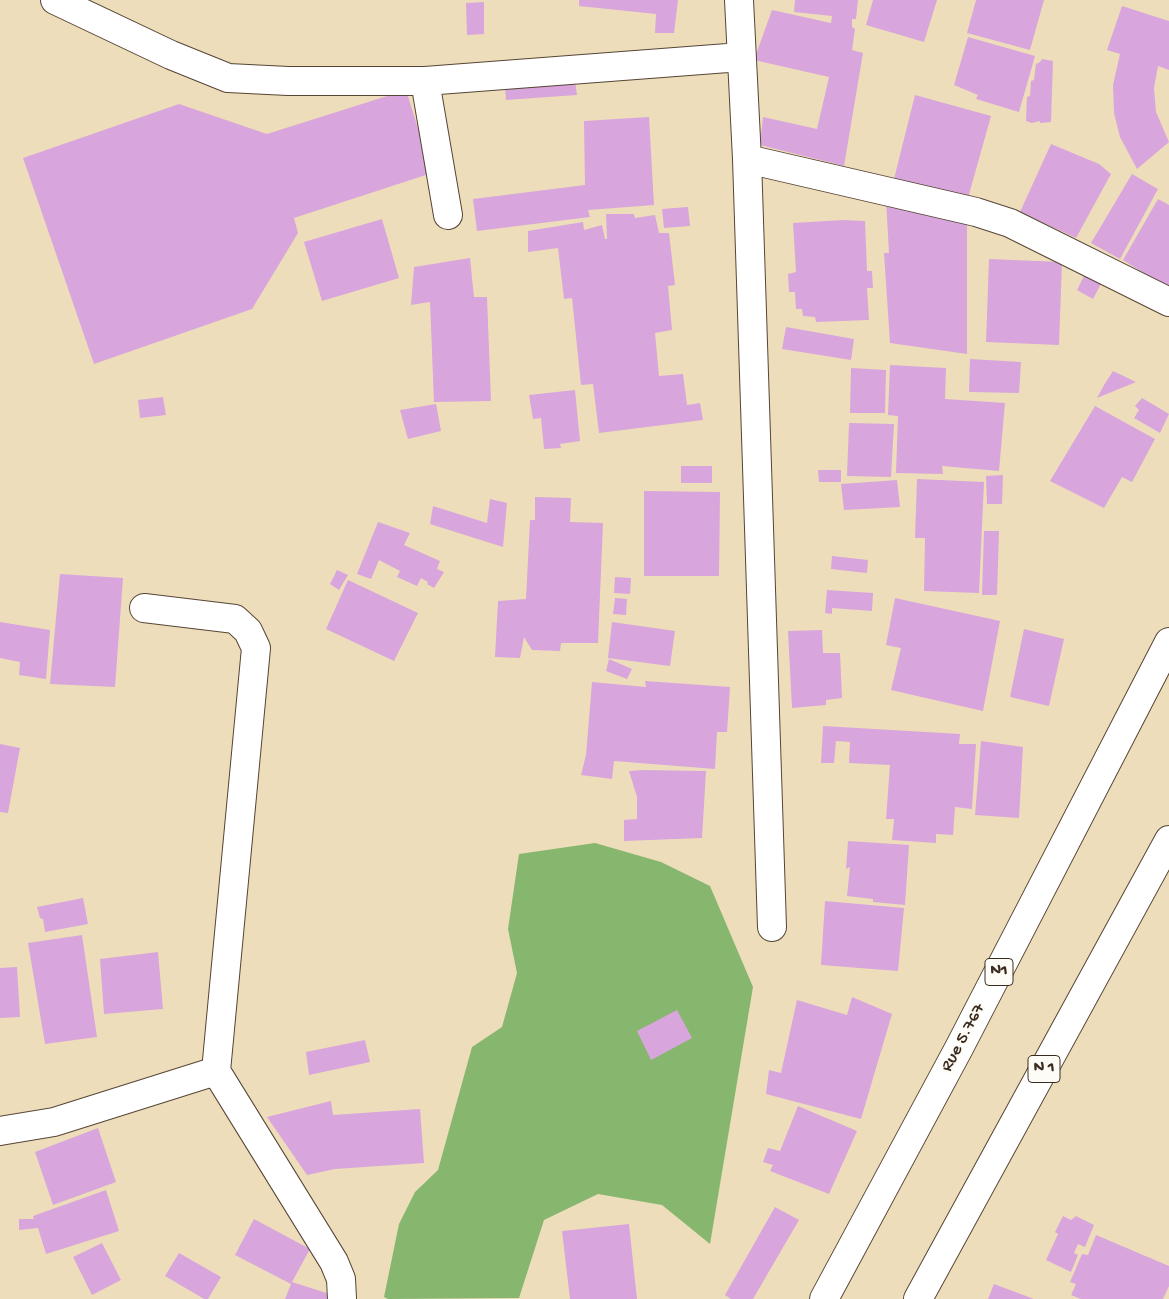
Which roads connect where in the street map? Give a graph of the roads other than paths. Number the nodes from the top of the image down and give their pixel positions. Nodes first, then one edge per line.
1 (55, 0) edge
2 (739, 0) edge
3 (741, 57) junction
4 (425, 81) junction
5 (747, 159) junction
6 (448, 215) dead end
7 (1169, 302) edge
8 (144, 608) dead end
9 (1169, 642) edge
10 (1169, 840) edge
11 (772, 927) dead end
12 (216, 1071) junction
13 (0, 1131) edge
14 (342, 1299) edge
15 (824, 1299) edge
16 (918, 1299) edge

1 - 4 main road
2 - 3 main road
3 - 4 main road
3 - 5 main road
4 - 6 main road
5 - 7 main road
5 - 11 main road
8 - 12 main road
9 - 15 main road, Rue 5.767 / N1
10 - 16 main road, N 1
12 - 13 main road
12 - 14 main road

